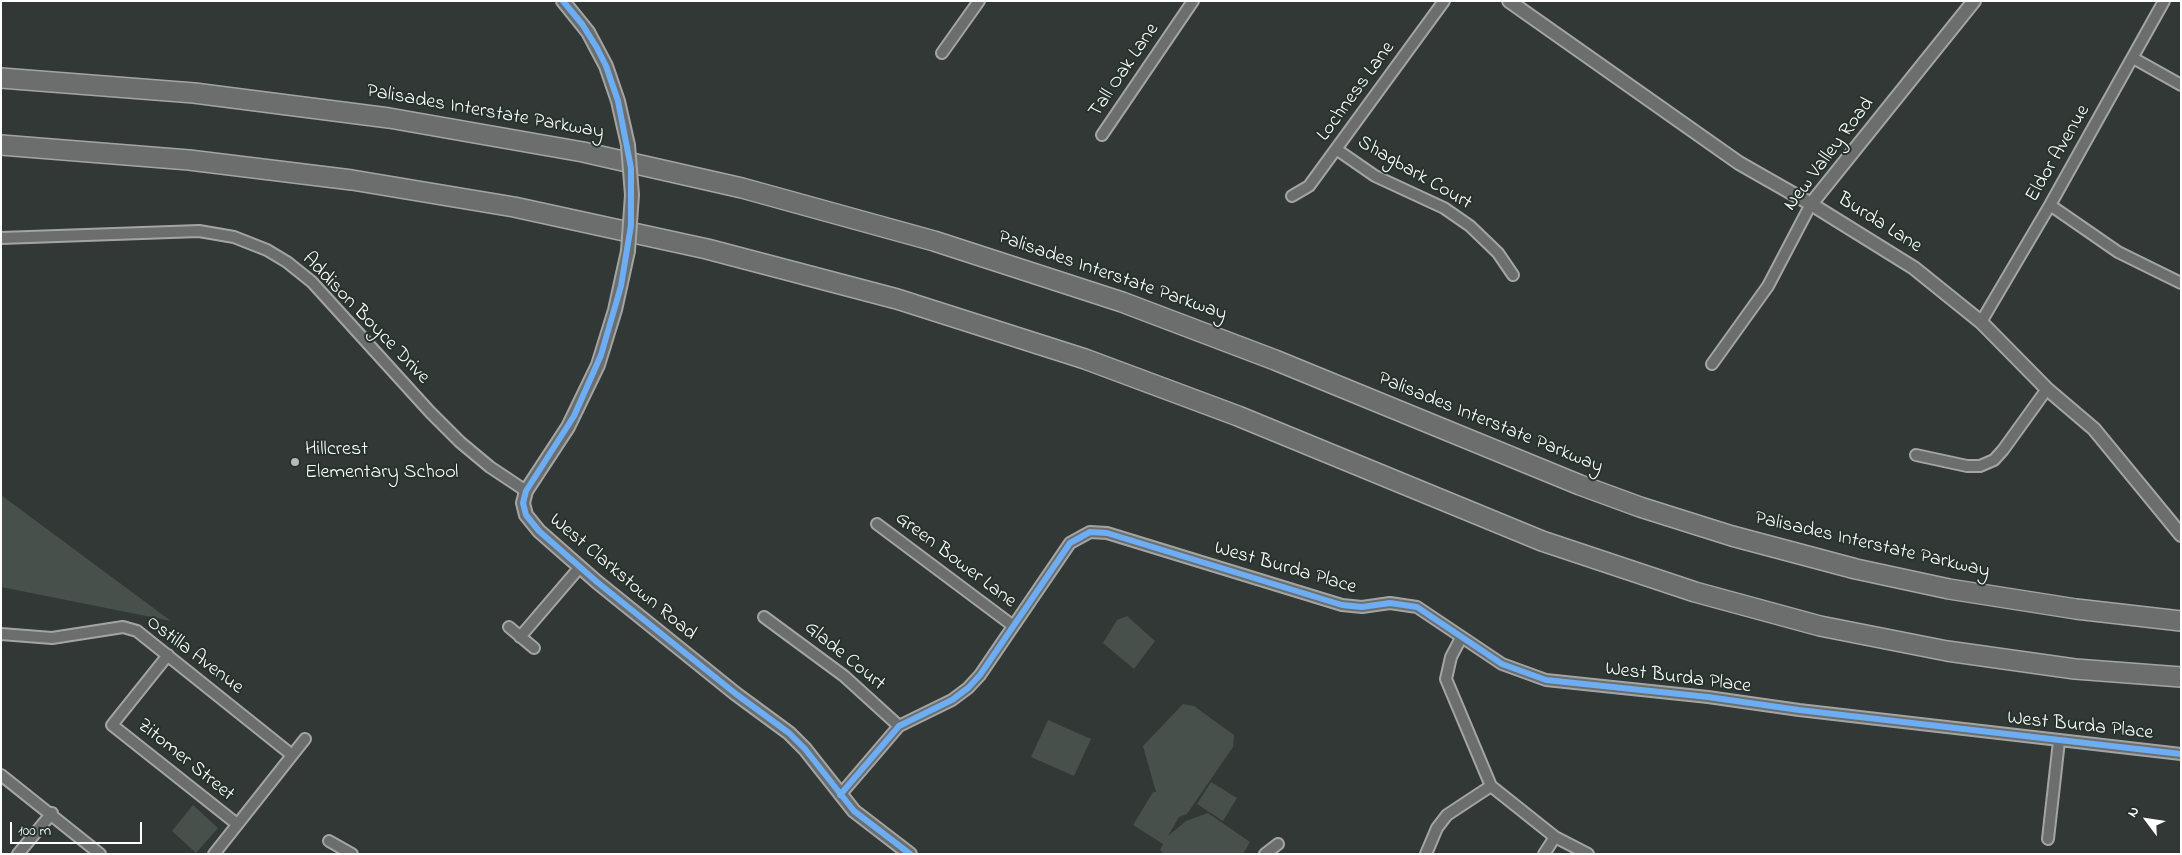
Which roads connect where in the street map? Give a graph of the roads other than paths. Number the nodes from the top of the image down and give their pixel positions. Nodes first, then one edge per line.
1 (563, 1) edge
2 (979, 1) edge
3 (1193, 1) edge
4 (1444, 1) edge
5 (1509, 1) edge
6 (1974, 1) edge
7 (2164, 1) edge
8 (942, 53) dead end
9 (2133, 58) junction
10 (1, 78) edge
11 (2181, 85) edge
12 (1102, 135) dead end
13 (1, 145) edge
14 (1336, 149) junction
15 (1292, 196) dead end
16 (1811, 204) junction
17 (2050, 205) junction
18 (1, 238) edge
19 (1513, 275) dead end
20 (2181, 283) edge
21 (1981, 322) junction
22 (1712, 364) dead end
23 (2047, 389) junction
24 (1916, 455) dead end
25 (526, 491) junction
26 (877, 524) dead end
27 (2181, 535) edge
28 (580, 567) junction
29 (764, 617) dead end
30 (2181, 620) edge
31 (1012, 625) junction
32 (509, 627) dead end
33 (1, 634) edge
34 (520, 637) junction
35 (1461, 638) junction
36 (534, 648) dead end
37 (168, 655) junction
38 (2181, 677) edge
39 (900, 726) junction
40 (305, 739) dead end
41 (2059, 741) junction
42 (292, 754) junction
43 (2181, 754) edge
44 (1, 775) edge
45 (1491, 786) junction
46 (840, 795) junction
47 (52, 813) junction
48 (237, 824) junction
49 (1555, 837) junction
50 (2048, 839) dead end
51 (329, 841) dead end
52 (1278, 844) dead end
53 (18, 854) edge
54 (100, 854) edge
55 (214, 854) edge
56 (352, 854) edge
57 (910, 854) edge
58 (1265, 854) edge
59 (1426, 854) edge
60 (1544, 854) edge
61 (1588, 854) edge

1 - 25 street, bridge
2 - 8 street
3 - 12 street, Tall Oak Lane
4 - 14 street, Lochness Lane
5 - 16 street, Burda Lane
6 - 16 street, New Valley Road
7 - 9 street, Eldor Avenue
9 - 11 street
9 - 17 street, Eldor Avenue
10 - 30 highway, Palisades Interstate Parkway
13 - 38 highway
14 - 15 street, Lochness Lane
14 - 19 street, Shagbark Court
16 - 21 street, Burda Lane
16 - 22 street, New Valley Road
17 - 20 street
17 - 21 street, Eldor Avenue
18 - 25 street, Addison Boyce Drive
21 - 23 street, Burda Lane
23 - 24 street
23 - 27 street, Burda Lane
25 - 28 street, West Clarkstown Road
26 - 31 street, Green Bower Lane
28 - 34 street
28 - 46 street, West Clarkstown Road
29 - 39 street, Glade Court
31 - 35 street, West Burda Place
31 - 39 street, West Burda Place
32 - 34 street
33 - 37 street, Ostilla Avenue
34 - 36 street
35 - 41 street, West Burda Place
35 - 45 street
37 - 42 street, Ostilla Avenue
37 - 48 street, Zitomer Street
39 - 46 street, West Burda Place
40 - 42 street
41 - 43 street, West Burda Place
41 - 50 street
42 - 48 street
44 - 47 street
45 - 49 street
45 - 59 street
46 - 57 street, West Clarkstown Road
47 - 53 street
47 - 54 street
48 - 55 street
49 - 60 street
49 - 61 street
51 - 56 street
52 - 58 street

